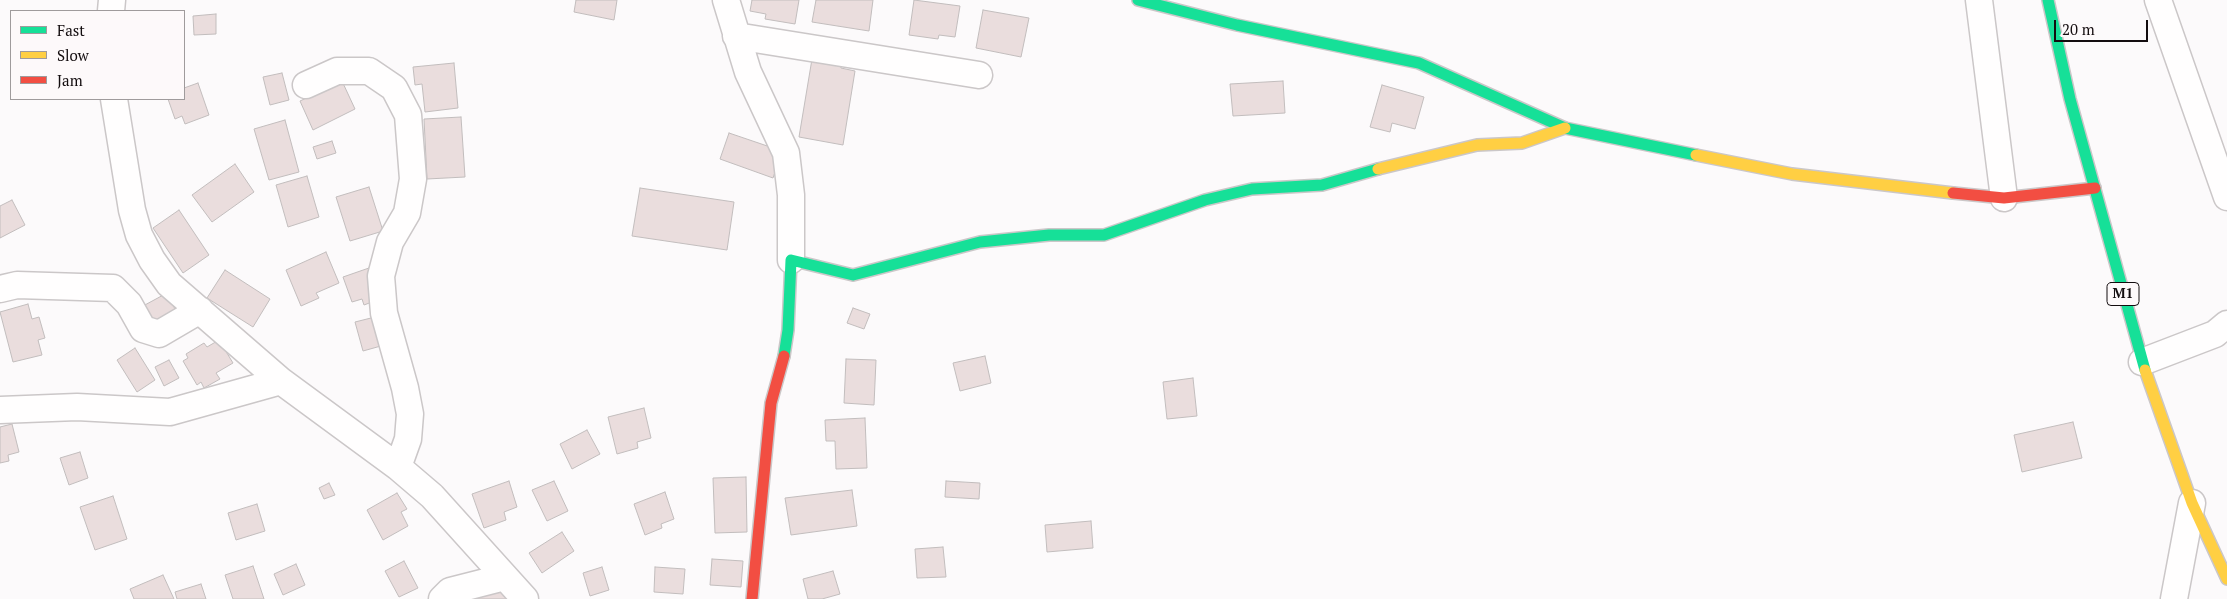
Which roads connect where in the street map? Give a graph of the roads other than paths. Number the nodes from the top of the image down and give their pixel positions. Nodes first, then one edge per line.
1 (726, 0) edge
2 (1138, 0) edge
3 (1979, 0) edge
4 (2048, 0) edge
5 (2158, 0) edge
6 (736, 36) junction
7 (979, 75) dead end
8 (306, 85) dead end
9 (114, 100) edge
10 (1565, 128) junction
11 (2095, 188) junction
12 (2227, 197) edge
13 (2004, 198) junction
14 (791, 260) junction
15 (0, 289) edge
16 (200, 310) junction
17 (2227, 324) edge
18 (2142, 362) junction
19 (281, 381) junction
20 (0, 410) edge
21 (398, 467) junction
22 (2192, 503) junction
23 (505, 577) junction
24 (2227, 579) edge
25 (442, 599) edge
26 (525, 599) edge
27 (752, 599) edge
28 (2174, 599) edge

1 - 6 street
2 - 10 main road
3 - 13 street
4 - 11 main road, M1
5 - 12 street
6 - 7 street
6 - 14 street
8 - 21 street
9 - 16 street
10 - 13 main road
10 - 14 main road
11 - 13 main road
11 - 18 main road, M1
14 - 27 main road
15 - 16 street
16 - 19 street
17 - 18 street
18 - 22 main road, M1
19 - 20 street
19 - 21 street
21 - 23 street
22 - 24 main road, M1
22 - 28 street
23 - 25 street
23 - 26 street

